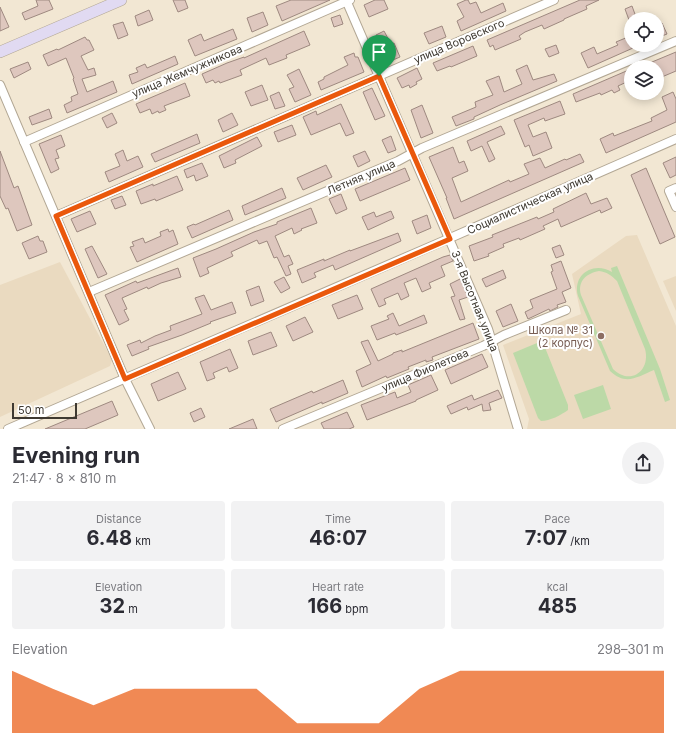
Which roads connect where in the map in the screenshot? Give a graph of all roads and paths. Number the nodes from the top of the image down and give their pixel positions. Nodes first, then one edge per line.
1 (121, 0) edge
2 (348, 0) edge
3 (554, 0) edge
4 (676, 41) edge
5 (0, 52) edge
6 (379, 76) junction
7 (0, 85) edge
8 (676, 138) edge
9 (24, 142) junction
10 (412, 154) junction
11 (676, 188) edge
12 (676, 207) edge
13 (56, 216) junction
14 (450, 239) junction
15 (89, 292) junction
16 (566, 310) dead end
17 (493, 340) junction
18 (125, 379) junction
19 (8, 429) edge
20 (150, 429) edge
21 (283, 429) edge
22 (518, 429) edge

1 - 5 main road
2 - 6 street, 3-я Высотная улица
2 - 9 street, улица Жемчужникова
3 - 6 street, улица Воровского
4 - 10 street, Летняя улица
6 - 10 street, 3-я Высотная улица
6 - 13 street, улица Воровского
7 - 9 street
8 - 14 street, Социалистическая улица
9 - 13 street
10 - 14 street, 3-я Высотная улица
10 - 15 street, Летняя улица
11 - 12 street
13 - 15 street
14 - 17 street, 3-я Высотная улица
14 - 18 street, Социалистическая улица
15 - 18 street
16 - 17 street, улица Фиолетова
17 - 21 street, улица Фиолетова
17 - 22 street, 3-я Высотная улица
18 - 19 street, Социалистическая улица
18 - 20 street

